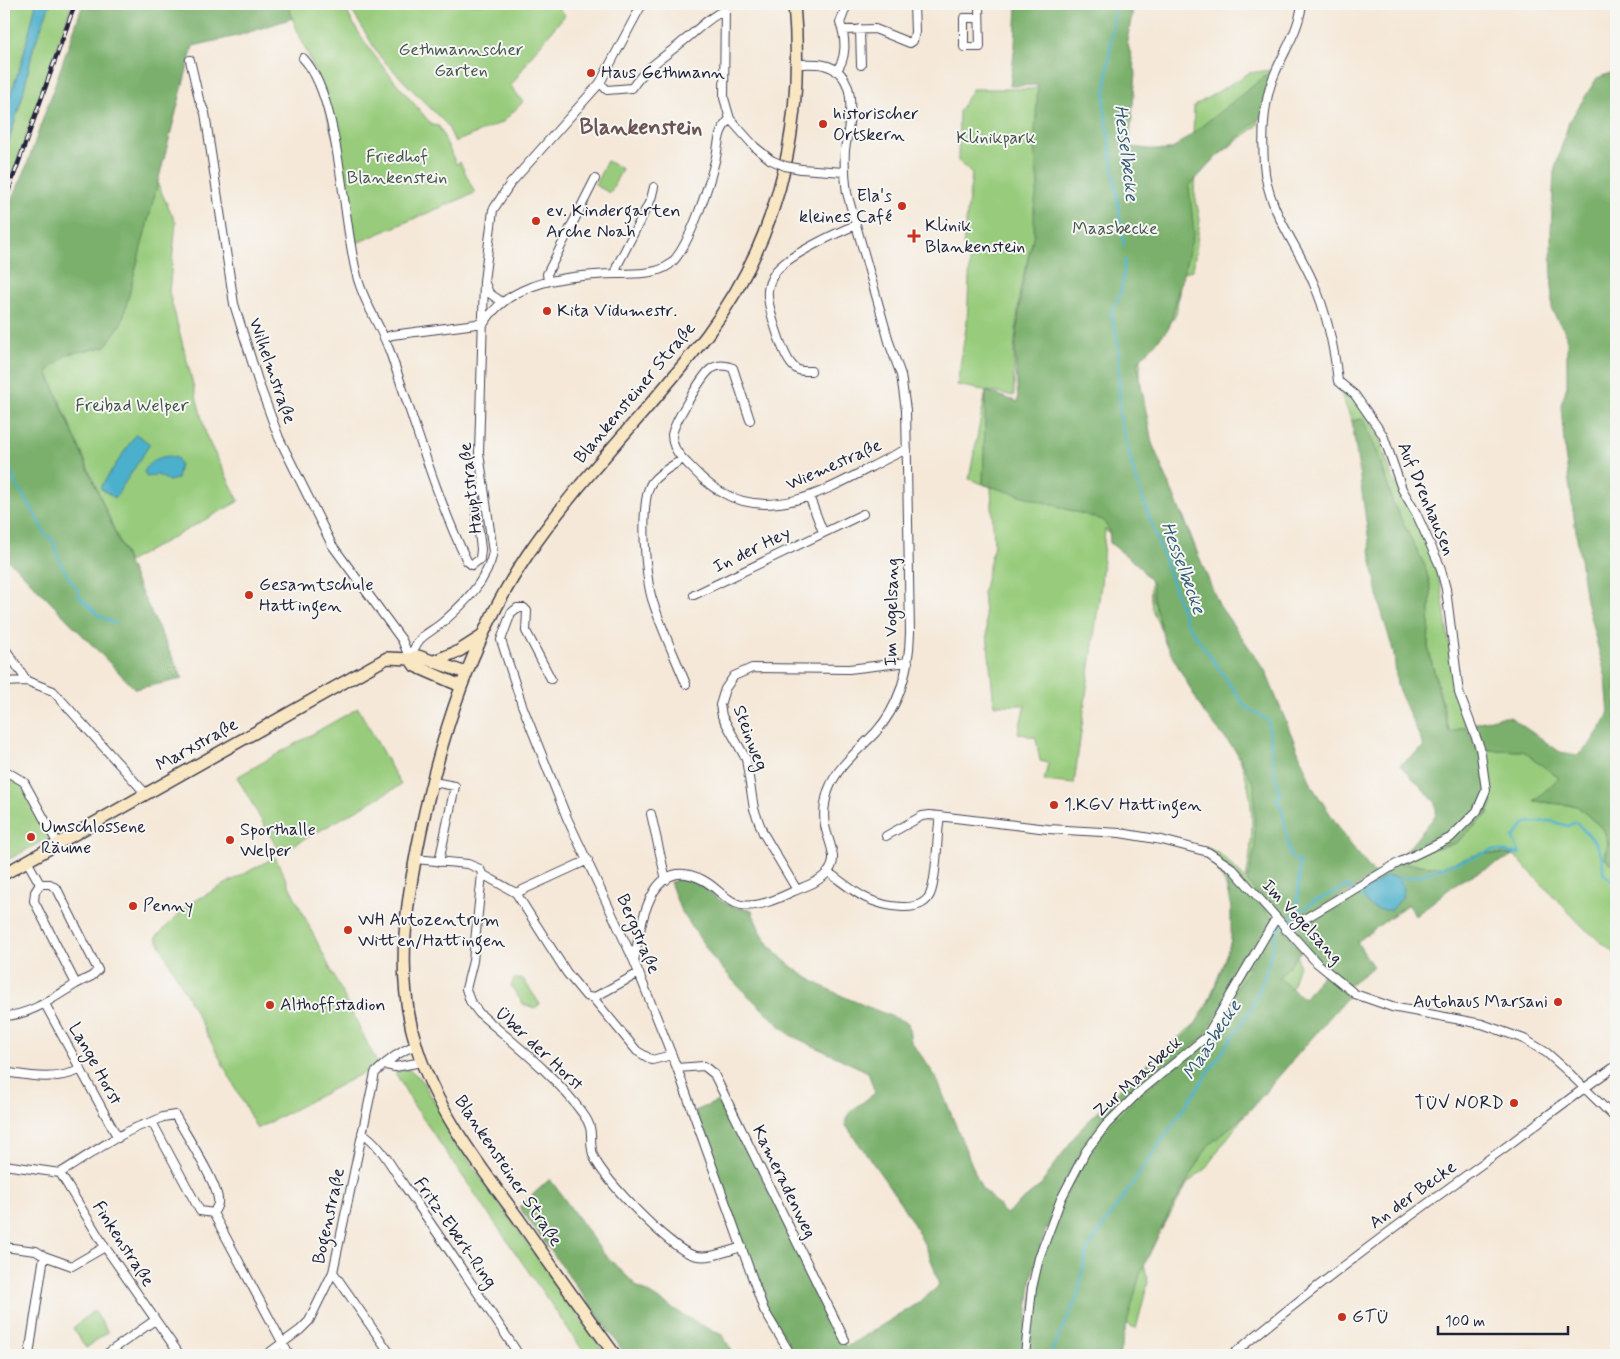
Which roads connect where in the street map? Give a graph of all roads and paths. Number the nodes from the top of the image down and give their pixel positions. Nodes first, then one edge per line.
1 (642, 4) edge
2 (794, 4) edge
3 (847, 4) edge
4 (914, 4) edge
5 (979, 4) edge
6 (1302, 4) edge
7 (725, 7) edge
8 (979, 18) dead end
9 (841, 27) junction
10 (860, 29) junction
11 (303, 58) dead end
12 (190, 60) dead end
13 (796, 64) junction
14 (861, 65) dead end
15 (836, 72) junction
16 (600, 83) junction
17 (730, 119) junction
18 (844, 172) junction
19 (595, 179) dead end
20 (654, 188) dead end
21 (856, 225) junction
22 (616, 274) junction
23 (484, 281) junction
24 (548, 281) junction
25 (502, 302) junction
26 (484, 323) junction
27 (384, 338) junction
28 (811, 371) dead end
29 (750, 420) dead end
30 (907, 449) junction
31 (683, 460) junction
32 (484, 486) junction
33 (809, 496) junction
34 (863, 514) dead end
35 (823, 532) junction
36 (694, 594) dead end
37 (481, 636) junction
38 (4, 647) edge
39 (410, 659) junction
40 (434, 661) junction
41 (908, 662) junction
42 (466, 673) junction
43 (551, 679) dead end
44 (27, 680) junction
45 (4, 682) edge
46 (686, 684) dead end
47 (461, 686) junction
48 (4, 770) edge
49 (432, 782) junction
50 (146, 794) junction
51 (651, 814) dead end
52 (940, 816) junction
53 (886, 836) dead end
54 (58, 844) junction
55 (415, 859) junction
56 (588, 860) junction
57 (28, 862) junction
58 (439, 862) junction
59 (828, 872) junction
60 (4, 874) edge
61 (482, 874) junction
62 (666, 880) junction
63 (40, 884) junction
64 (797, 890) junction
65 (516, 892) junction
66 (1281, 925) junction
67 (634, 961) junction
68 (638, 973) junction
69 (76, 984) junction
70 (593, 998) junction
71 (45, 1004) junction
72 (4, 1016) edge
73 (416, 1045) junction
74 (672, 1055) junction
75 (422, 1062) junction
76 (386, 1065) junction
77 (1616, 1066) edge
78 (677, 1068) junction
79 (80, 1070) junction
80 (4, 1072) edge
81 (1584, 1088) junction
82 (1616, 1119) edge
83 (152, 1122) junction
84 (362, 1132) junction
85 (118, 1138) junction
86 (4, 1166) edge
87 (60, 1173) junction
88 (213, 1213) junction
89 (4, 1247) edge
90 (105, 1247) junction
91 (742, 1247) junction
92 (44, 1256) junction
93 (333, 1272) junction
94 (155, 1320) junction
95 (845, 1340) dead end
96 (282, 1343) junction
97 (29, 1355) edge
98 (105, 1355) edge
99 (180, 1355) edge
100 (266, 1355) edge
101 (289, 1355) edge
102 (391, 1355) edge
103 (519, 1355) edge
104 (615, 1355) edge
105 (791, 1355) edge
106 (1025, 1355) edge
107 (1232, 1355) edge

1 - 16 street, Hauptstraße
2 - 13 main road, Blankensteiner Straße
3 - 9 street
4 - 10 street
5 - 8 street
6 - 66 street, Auf Drenhausen
7 - 16 street
7 - 17 street
9 - 10 street
9 - 15 street
10 - 14 street
11 - 27 street
12 - 39 street, Wilhelmstraße
13 - 15 street
13 - 37 main road, Blankensteiner Straße
15 - 18 street, Im Vogelsang
16 - 23 street, Hauptstraße
17 - 18 street, bridge
17 - 22 street
18 - 21 street, Im Vogelsang
19 - 24 street
20 - 22 street
21 - 28 street
21 - 30 street, Im Vogelsang
22 - 24 street
23 - 25 street
23 - 26 street, Hauptstraße
24 - 25 street
25 - 26 street
26 - 27 street
26 - 32 street, Hauptstraße
27 - 32 street
29 - 31 street
30 - 33 street, Wiemestraße
30 - 41 street, Im Vogelsang
31 - 33 street, Wiemestraße
31 - 46 street
32 - 39 street, Hauptstraße
33 - 35 street
34 - 35 street, In der Hey
35 - 36 street, In der Hey
37 - 40 main road
37 - 42 main road, Blankensteiner Straße
38 - 44 street
39 - 40 main road, Marxstraße
39 - 47 main road
39 - 50 main road, Marxstraße
40 - 42 main road, Marxstraße
41 - 59 street, Im Vogelsang
41 - 64 street, Steinweg
42 - 47 main road, Blankensteiner Straße
43 - 56 street, Bergstraße
44 - 45 street
44 - 50 street
47 - 49 main road, Blankensteiner Straße
48 - 54 street
49 - 55 main road, Blankensteiner Straße
49 - 58 street
50 - 54 main road, Marxstraße
51 - 62 street
52 - 53 street, Im Vogelsang
52 - 59 street
52 - 66 street, Im Vogelsang
54 - 57 main road, Marxstraße
55 - 58 street
55 - 73 main road, Blankensteiner Straße
56 - 65 street
56 - 67 street, Bergstraße
57 - 60 main road, Marxstraße
57 - 63 street
58 - 61 street
59 - 64 street
61 - 65 street
61 - 91 street, Über der Horst
62 - 64 street
62 - 67 street
63 - 69 street
63 - 69 street
65 - 70 street
66 - 81 street, Im Vogelsang
66 - 106 street, Zur Maasbeck
67 - 68 street, Bergstraße
68 - 70 street
68 - 74 street, Bergstraße
69 - 71 street
70 - 74 street
71 - 72 street
71 - 79 street, Lange Horst
73 - 75 main road, Blankensteiner Straße
73 - 76 street, Bogenstraße
74 - 78 street, Bergstraße
75 - 76 street
75 - 104 main road, Blankensteiner Straße
76 - 84 street, Bogenstraße
77 - 81 street, An der Becke
78 - 91 street, Bergstraße
78 - 95 street, Kameradenweg
79 - 80 street
79 - 85 street, Lange Horst
81 - 82 street, Im Vogelsang
81 - 107 street, An der Becke
83 - 85 street
83 - 88 street
83 - 88 street
84 - 93 street, Bogenstraße
84 - 103 street, Fritz-Ebert-Ring
85 - 87 street
86 - 87 street
87 - 90 street, Finkenstraße
88 - 96 street
89 - 92 street
90 - 92 street
90 - 94 street, Finkenstraße
91 - 105 street, Bergstraße
92 - 97 street
93 - 96 street, Bogenstraße
93 - 102 street
94 - 98 street
94 - 99 street, Finkenstraße
96 - 100 street, Bogenstraße
96 - 101 street

